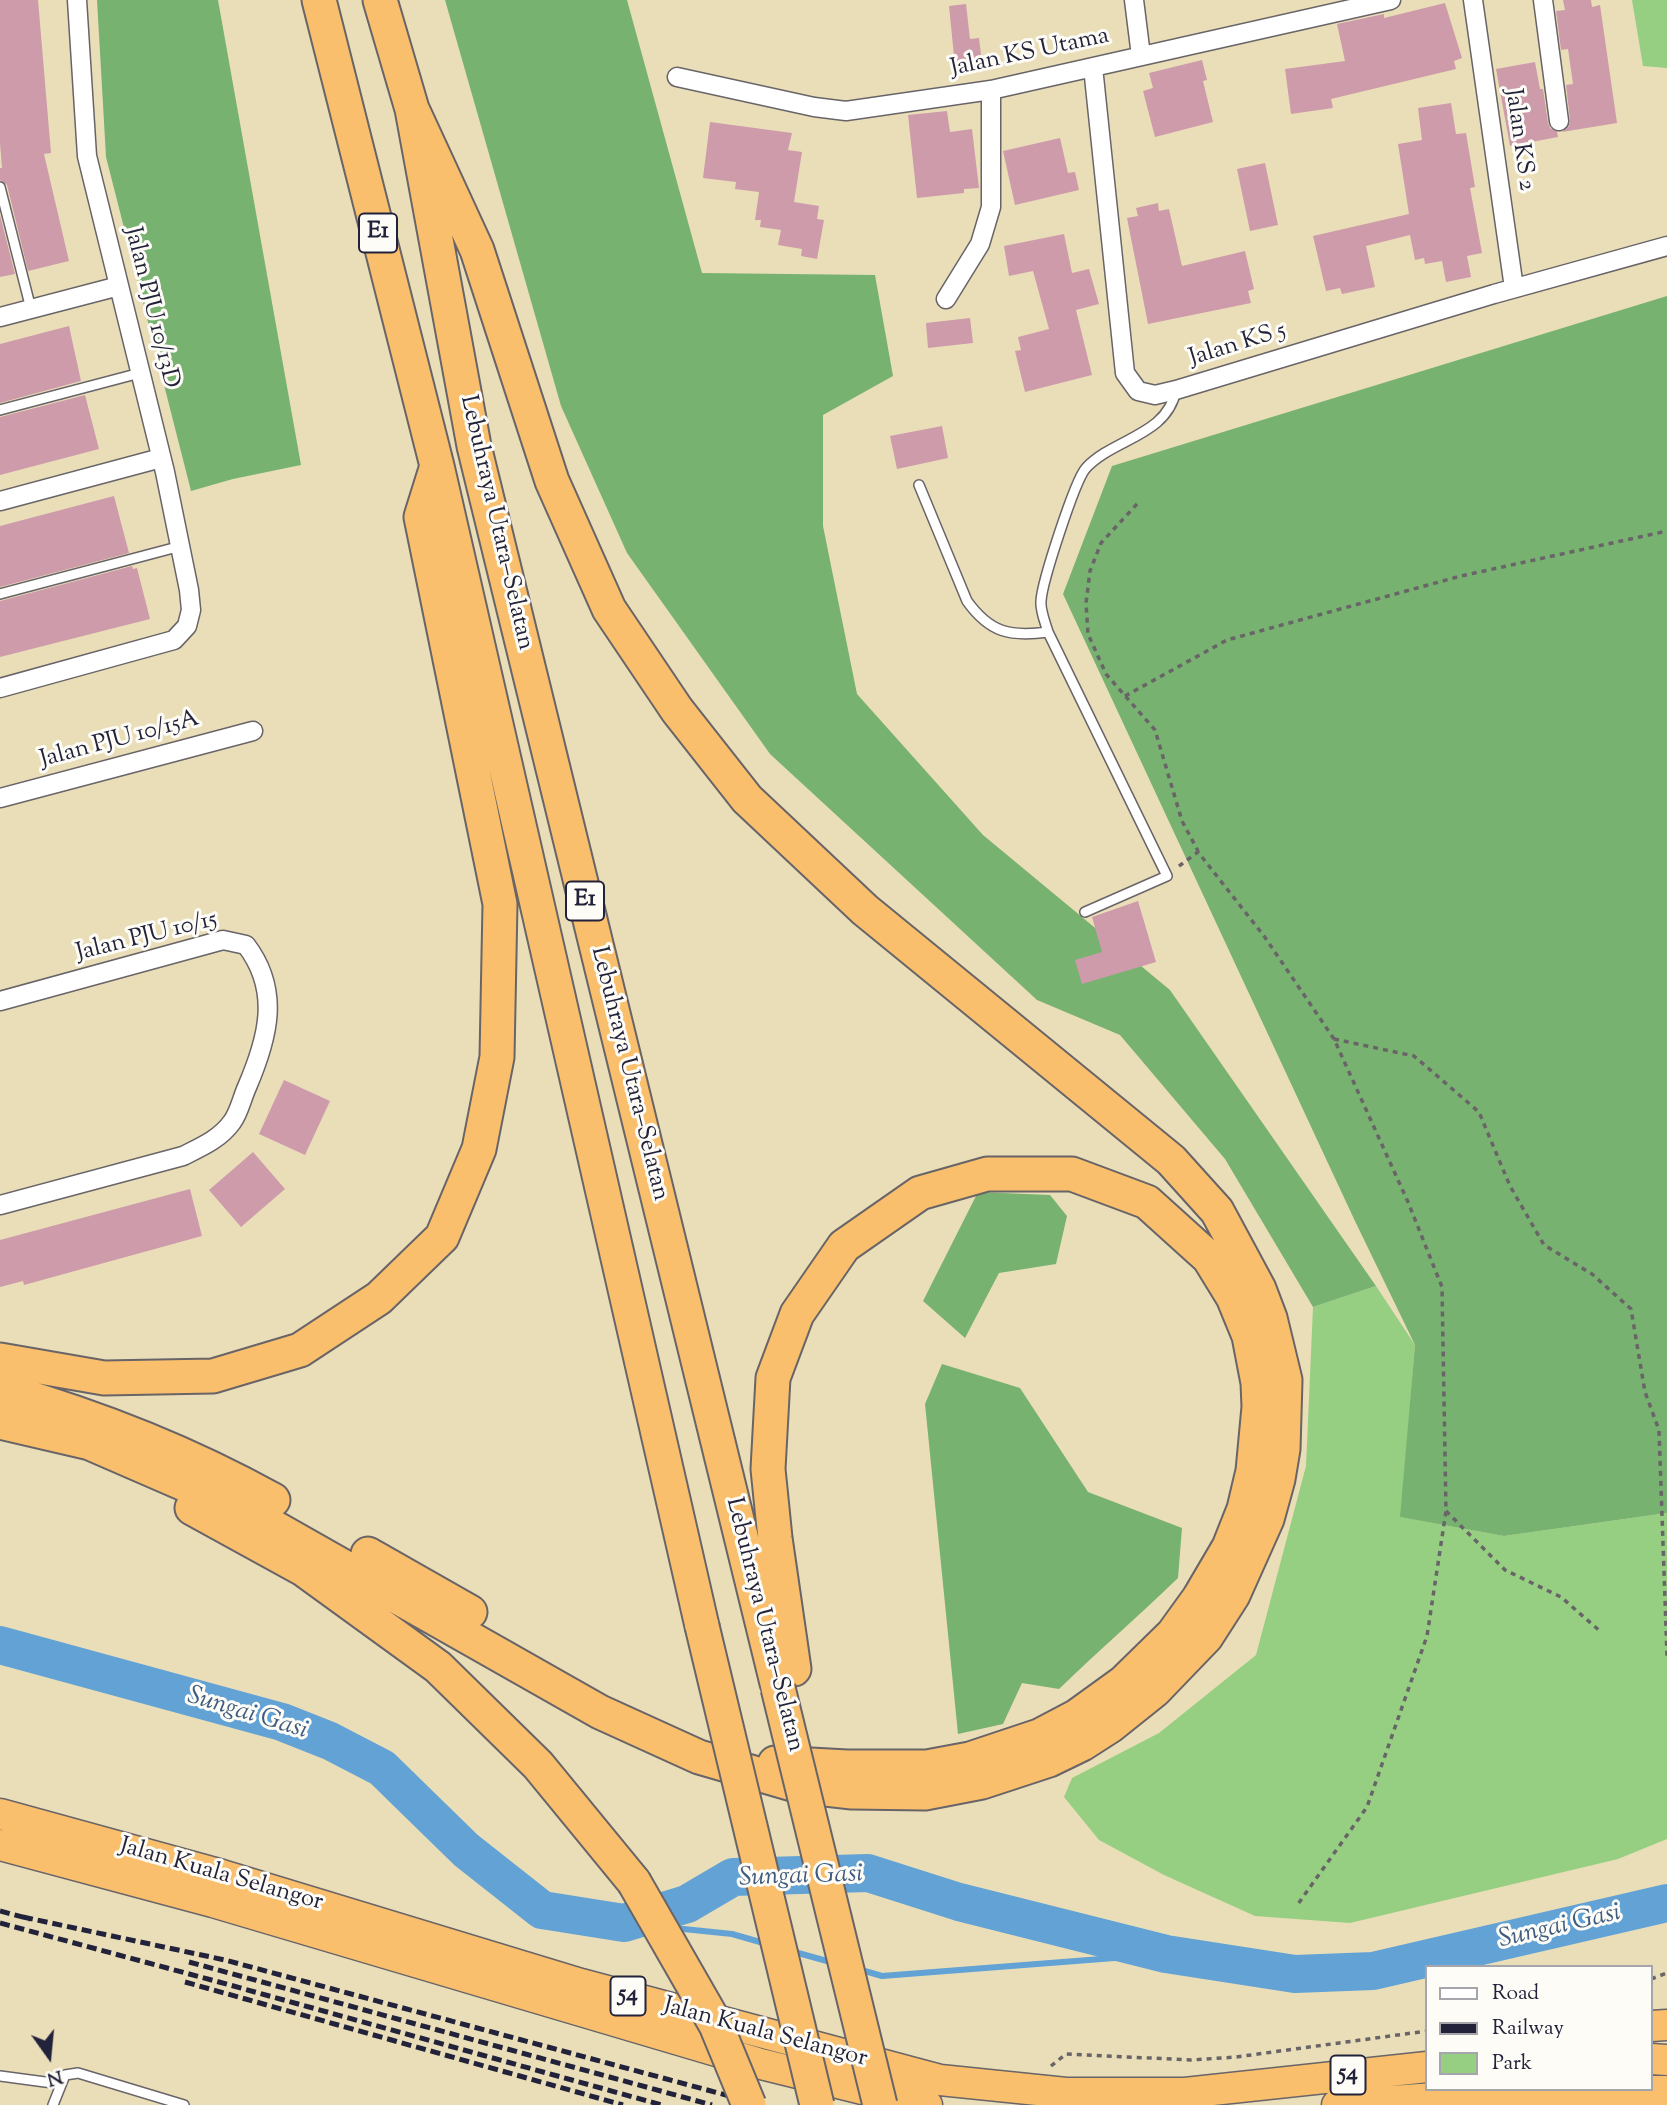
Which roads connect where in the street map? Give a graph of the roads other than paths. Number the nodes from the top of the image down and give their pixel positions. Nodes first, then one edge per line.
1 (77, 0) edge
2 (319, 0) edge
3 (380, 0) edge
4 (1134, 0) edge
5 (1391, 0) edge
6 (1472, 0) edge
7 (1543, 0) edge
8 (1347, 5) edge
9 (1141, 56) junction
10 (1093, 67) junction
11 (677, 77) dead end
12 (991, 90) junction
13 (412, 109) junction
14 (1559, 121) dead end
15 (0, 187) edge
16 (1667, 246) edge
17 (119, 286) junction
18 (1514, 288) junction
19 (946, 299) dead end
20 (31, 309) junction
21 (0, 317) edge
22 (140, 373) junction
23 (1177, 390) junction
24 (0, 410) edge
25 (161, 458) junction
26 (437, 466) junction
27 (919, 485) dead end
28 (0, 501) edge
29 (181, 546) junction
30 (0, 594) edge
31 (1048, 632) junction
32 (0, 688) edge
33 (253, 731) dead end
34 (0, 798) edge
35 (1085, 912) dead end
36 (0, 1001) edge
37 (0, 1205) edge
38 (0, 1360) edge
39 (0, 1389) edge
40 (0, 1424) edge
41 (786, 1679) junction
42 (0, 1814) edge
43 (0, 1845) edge
44 (1426, 2067) edge
45 (0, 2076) edge
46 (60, 2084) junction
47 (1667, 2091) edge
48 (53, 2105) edge
49 (184, 2105) edge
50 (749, 2105) edge
51 (817, 2105) edge
52 (880, 2105) edge
53 (927, 2105) edge
54 (1337, 2105) edge

1 - 17 street, Jalan PJU 10/13D
2 - 26 highway, Lebuhraya Utara–Selatan / E1
3 - 13 highway, Lebuhraya Utara–Selatan / E1
4 - 9 street
5 - 8 street, Jalan KS Utama
6 - 18 street, Jalan KS 2
7 - 14 street
8 - 9 street, Jalan KS Utama
9 - 10 street, Jalan KS Utama
10 - 12 street, Jalan KS Utama
10 - 23 street, Jalan KS 5
11 - 12 street, Jalan KS Utama
12 - 19 street
13 - 40 highway
13 - 41 highway, Lebuhraya Utara–Selatan / E1
15 - 20 lane
16 - 18 street, Jalan KS 5
17 - 20 street
17 - 22 street, Jalan PJU 10/13D
18 - 23 street, Jalan KS 5
20 - 21 street
22 - 24 lane
22 - 25 street, Jalan PJU 10/13D
23 - 31 lane
25 - 28 street
25 - 29 street, Jalan PJU 10/13D
26 - 38 highway
26 - 51 highway, Lebuhraya Utara–Selatan / E1, bridge
27 - 31 lane
29 - 30 lane
29 - 32 street, Jalan PJU 10/13D
31 - 35 lane
33 - 34 street, Jalan PJU 10/15A
36 - 37 street, Jalan PJU 10/15
39 - 41 highway
40 - 50 highway, bridge
41 - 52 highway, Lebuhraya Utara–Selatan / E1, bridge
42 - 44 highway, Jalan Kuala Selangor / 54
43 - 53 highway, Jalan Kuala Selangor / 54
45 - 46 lane
46 - 48 lane
46 - 49 lane
47 - 54 highway, 54

